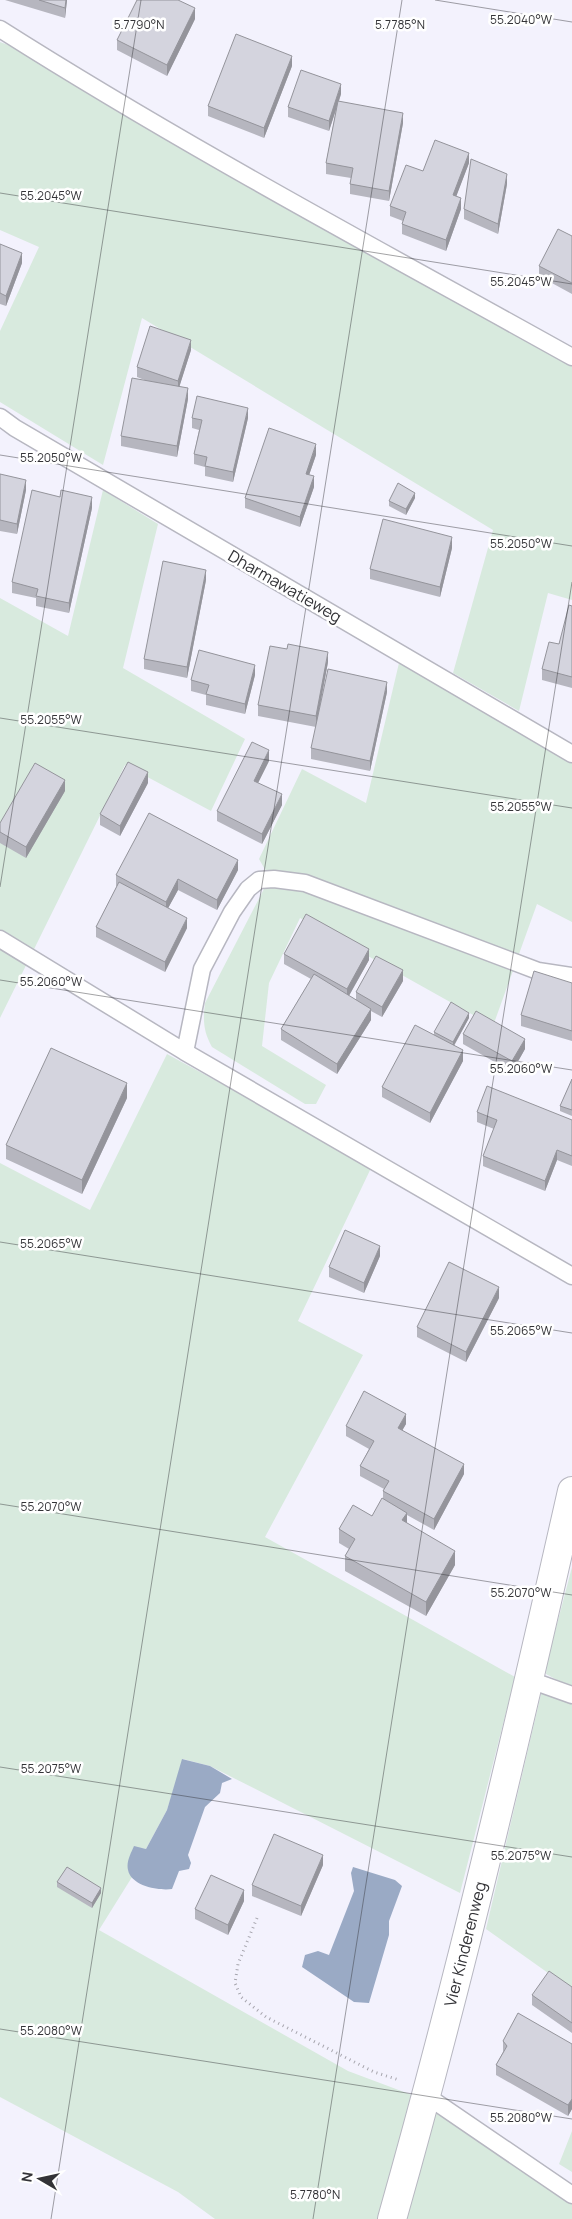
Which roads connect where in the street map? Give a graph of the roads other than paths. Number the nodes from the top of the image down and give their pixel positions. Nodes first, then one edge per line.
1 (0, 29) edge
2 (572, 357) edge
3 (0, 417) edge
4 (572, 754) edge
5 (0, 939) edge
6 (572, 976) edge
7 (185, 1052) junction
8 (572, 1276) edge
9 (572, 1492) edge
10 (530, 1680) junction
11 (572, 1695) edge
12 (428, 2093) junction
13 (572, 2195) edge
14 (392, 2219) edge

1 - 2 lane
3 - 4 lane, Dharmawatieweg
5 - 7 lane
6 - 7 lane
7 - 8 lane
9 - 10 street, Vier Kinderenweg
10 - 11 lane
10 - 12 street, Vier Kinderenweg
12 - 13 lane
12 - 14 street, Vier Kinderenweg

